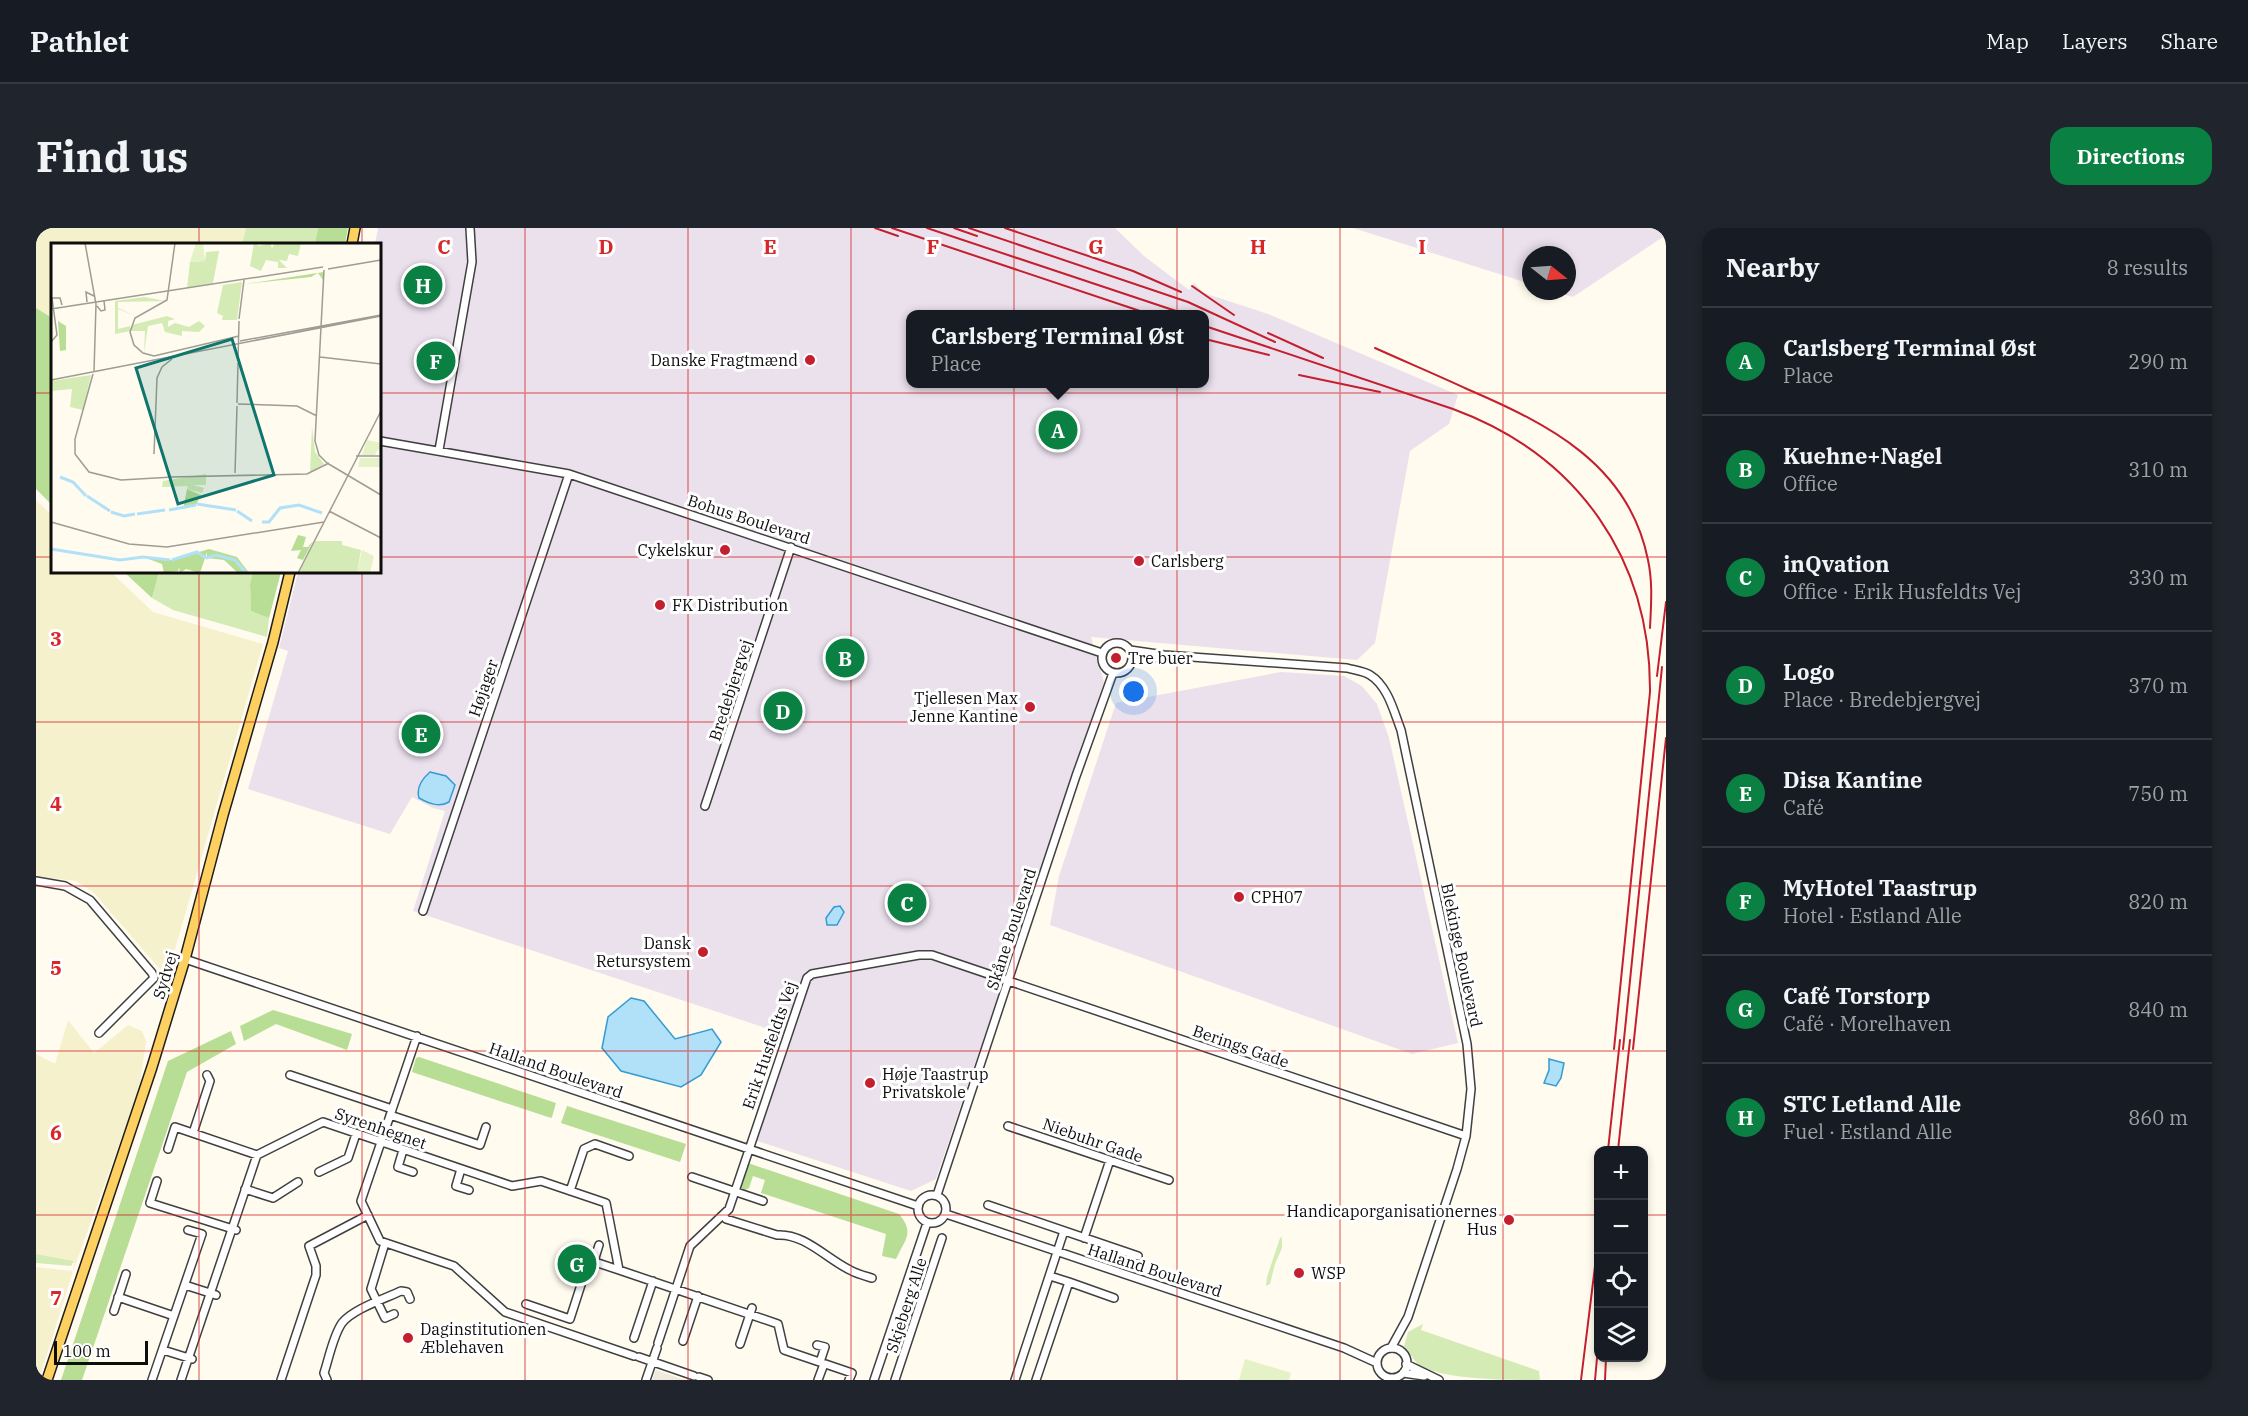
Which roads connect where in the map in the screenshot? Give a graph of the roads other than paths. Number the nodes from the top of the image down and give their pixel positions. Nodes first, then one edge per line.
1 (355, 228) edge
2 (470, 228) edge
3 (352, 243) edge
4 (381, 441) edge
5 (439, 450) junction
6 (569, 474) junction
7 (791, 547) junction
8 (290, 573) edge
9 (1130, 650) junction
10 (1102, 653) junction
11 (1164, 655) junction
12 (1132, 661) junction
13 (1113, 673) junction
14 (705, 806) dead end
15 (36, 881) edge
16 (423, 911) dead end
17 (185, 959) junction
18 (1008, 981) junction
19 (99, 1033) dead end
20 (417, 1036) junction
21 (207, 1075) dead end
22 (290, 1075) dead end
23 (391, 1112) junction
24 (1008, 1126) dead end
25 (486, 1127) dead end
26 (194, 1133) junction
27 (356, 1134) junction
28 (1466, 1136) junction
29 (381, 1143) junction
30 (749, 1148) junction
31 (168, 1149) dead end
32 (403, 1150) junction
33 (257, 1155) junction
34 (630, 1156) dead end
35 (1110, 1160) junction
36 (461, 1169) junction
37 (320, 1172) dead end
38 (412, 1172) dead end
39 (692, 1177) dead end
40 (1169, 1180) dead end
41 (157, 1181) dead end
42 (298, 1182) dead end
43 (245, 1189) junction
44 (469, 1191) dead end
45 (570, 1191) junction
46 (735, 1191) junction
47 (937, 1196) junction
48 (763, 1201) dead end
49 (988, 1205) dead end
50 (918, 1206) junction
51 (945, 1214) junction
52 (368, 1215) junction
53 (723, 1215) junction
54 (927, 1223) junction
55 (189, 1230) dead end
56 (234, 1230) junction
57 (1064, 1231) junction
58 (942, 1238) dead end
59 (1084, 1238) junction
60 (385, 1243) junction
61 (599, 1245) dead end
62 (1057, 1252) junction
63 (1138, 1256) dead end
64 (594, 1261) junction
65 (619, 1270) junction
66 (126, 1274) dead end
67 (1050, 1276) junction
68 (872, 1278) dead end
69 (652, 1281) junction
70 (1069, 1282) junction
71 (185, 1285) junction
72 (675, 1289) junction
73 (213, 1294) junction
74 (698, 1296) junction
75 (118, 1297) junction
76 (1114, 1298) dead end
77 (410, 1299) dead end
78 (377, 1302) junction
79 (526, 1304) dead end
80 (114, 1311) dead end
81 (751, 1311) junction
82 (394, 1314) dead end
83 (174, 1316) junction
84 (1404, 1326) junction
85 (634, 1338) dead end
86 (683, 1341) dead end
87 (740, 1344) dead end
88 (817, 1345) dead end
89 (1391, 1348) junction
90 (163, 1350) junction
91 (1400, 1351) junction
92 (191, 1359) junction
93 (1378, 1360) junction
94 (652, 1362) junction
95 (822, 1363) junction
96 (1406, 1364) junction
97 (1403, 1373) junction
98 (1430, 1377) junction
99 (1383, 1378) edge
100 (1392, 1379) edge
101 (47, 1380) edge
102 (152, 1380) edge
103 (181, 1380) edge
104 (281, 1380) edge
105 (327, 1380) edge
106 (646, 1380) edge
107 (708, 1380) edge
108 (818, 1380) edge
109 (849, 1380) edge
110 (874, 1380) edge
111 (895, 1380) edge
112 (1015, 1380) edge
113 (1036, 1380) edge
114 (1439, 1380) edge

1 - 3 main road
2 - 5 street
4 - 5 street, Bohus Boulevard
5 - 6 street, Bohus Boulevard
6 - 7 street, Bohus Boulevard
6 - 16 street, Højager
7 - 10 street, Bohus Boulevard
7 - 14 street, Bredebjergvej
8 - 17 main road, Sydvej
9 - 10 street
9 - 11 street
9 - 12 street
10 - 13 street
11 - 12 street
11 - 28 street, Blekinge Boulevard
12 - 13 street
13 - 18 street, Skåne Boulevard
15 - 19 street
17 - 20 street, Halland Boulevard
17 - 101 main road, Sydvej
18 - 28 street, Berings Gade
18 - 30 street, Erik Husfeldts Vej
18 - 47 street, Skåne Boulevard
20 - 23 street
20 - 30 street, Halland Boulevard
21 - 26 street
22 - 23 street
23 - 25 street
23 - 29 street
24 - 35 street, Niebuhr Gade
26 - 31 street
26 - 33 street
27 - 29 street, Syrenhegnet
27 - 33 street, Syrenhegnet
27 - 37 street
28 - 84 street, Blekinge Boulevard
29 - 32 street, Syrenhegnet
29 - 52 street
30 - 46 street
30 - 50 street, Halland Boulevard
32 - 36 street, Syrenhegnet
32 - 38 street
33 - 43 street
34 - 45 street
35 - 40 street, Niebuhr Gade
35 - 59 street
36 - 44 street
36 - 45 street, Syrenhegnet
39 - 46 street
41 - 56 street
42 - 43 street
43 - 56 street
45 - 65 street, Syrenhegnet
46 - 48 street
46 - 53 street
47 - 50 street
47 - 51 street
49 - 57 street
50 - 54 street
51 - 54 street
51 - 62 street, Halland Boulevard
52 - 60 street
52 - 104 street
53 - 68 street
53 - 72 street
54 - 110 street
55 - 71 street
56 - 73 street
57 - 59 street
57 - 62 street
58 - 111 street, Skjeberg Alle
59 - 63 street
60 - 78 street
60 - 94 street
61 - 64 street
62 - 67 street
62 - 93 street, Halland Boulevard
64 - 65 street
64 - 79 street
65 - 69 street
66 - 75 street
67 - 70 street
67 - 112 street
69 - 72 street
69 - 85 street
70 - 76 street
70 - 113 street
71 - 73 street
71 - 83 street
72 - 74 street
72 - 94 street
73 - 92 street
74 - 81 street
74 - 86 street
75 - 80 street
75 - 83 street
77 - 78 street
78 - 82 street
78 - 105 street
81 - 87 street
81 - 95 street
83 - 90 street
84 - 89 street, Blekinge Boulevard
84 - 91 street, Blekinge Boulevard
88 - 95 street
89 - 91 street
89 - 93 street
90 - 92 street
90 - 102 street
91 - 96 street
92 - 103 street
93 - 99 street
94 - 106 street
94 - 107 street
95 - 108 street
95 - 109 street
96 - 97 street
96 - 98 street
97 - 98 street
97 - 100 street
98 - 114 street
99 - 100 street

